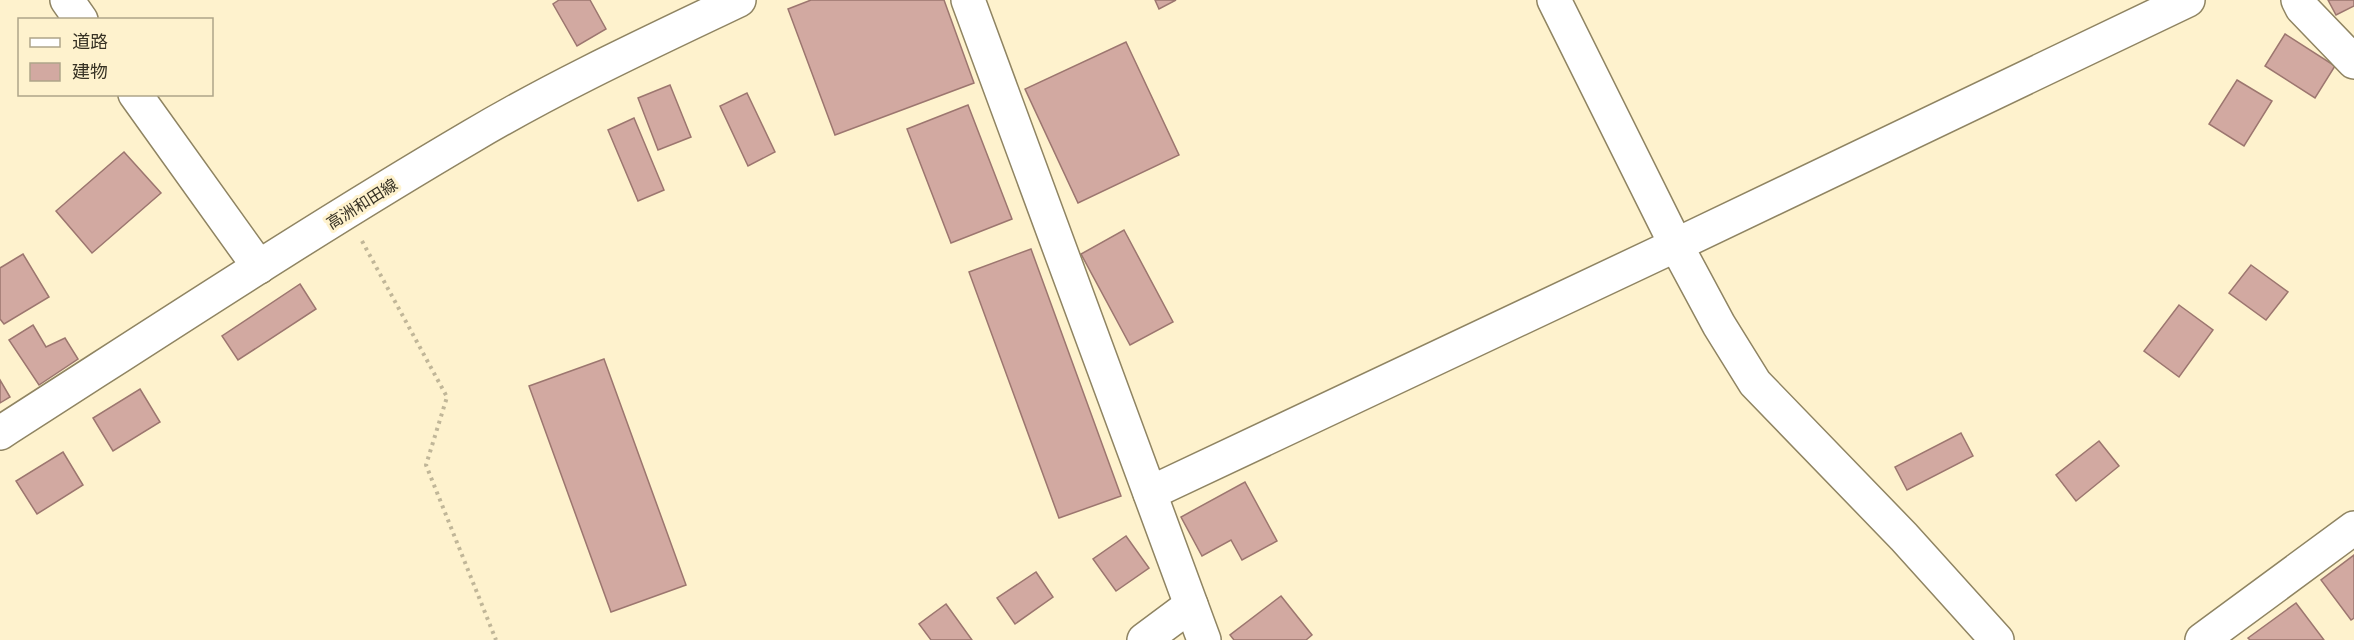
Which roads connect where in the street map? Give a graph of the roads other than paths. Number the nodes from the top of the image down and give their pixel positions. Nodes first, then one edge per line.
1 (67, 0) edge
2 (739, 0) edge
3 (968, 0) edge
4 (1554, 0) edge
5 (2188, 0) edge
6 (2298, 0) edge
7 (80, 18) edge
8 (2354, 62) edge
9 (136, 96) edge
10 (1676, 245) junction
11 (259, 267) junction
12 (0, 433) edge
13 (1150, 493) junction
14 (2354, 528) edge
15 (1191, 605) junction
16 (1144, 640) edge
17 (1204, 640) edge
18 (1996, 640) edge
19 (2202, 640) edge

1 - 7 street
2 - 11 street, 高洲和田線
3 - 13 street
4 - 10 street
5 - 10 street
6 - 8 street
9 - 11 street
10 - 13 street
10 - 18 street
11 - 12 street, 高洲和田線
13 - 15 street
14 - 19 street
15 - 16 street
15 - 17 street

